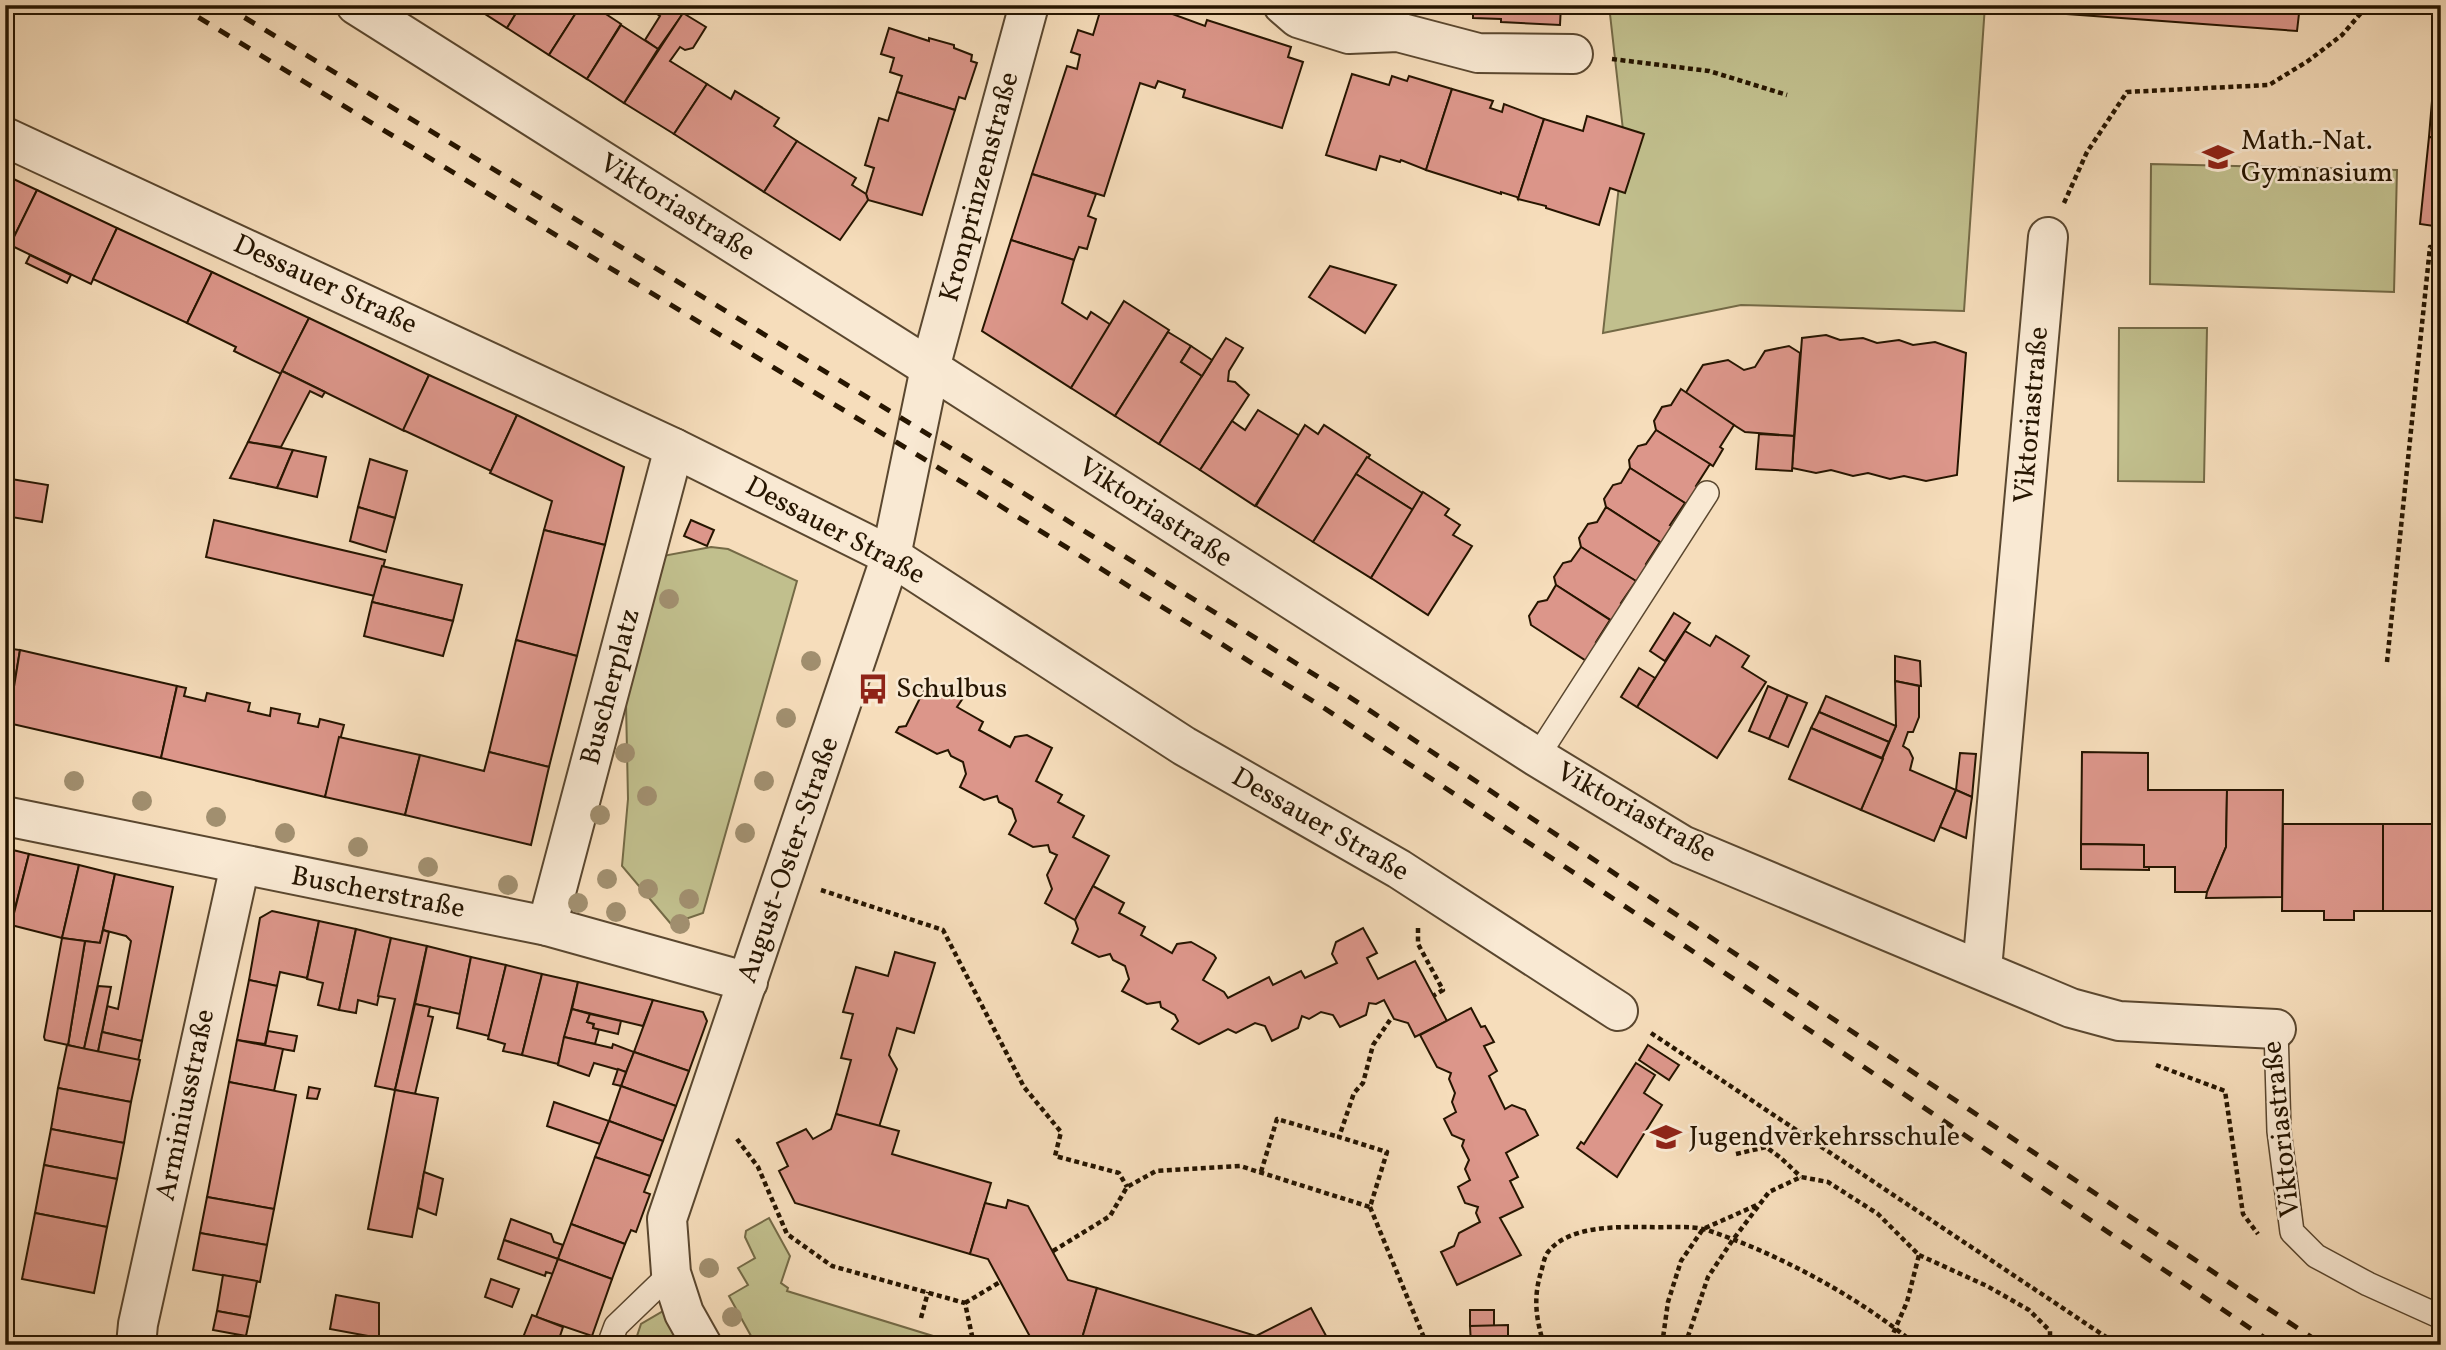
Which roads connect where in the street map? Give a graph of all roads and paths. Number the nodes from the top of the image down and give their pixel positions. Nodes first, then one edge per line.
1 (356, 5) edge
2 (1029, 5) edge
3 (1283, 5) edge
4 (2368, 5) edge
5 (1404, 19) edge
6 (1573, 54) joint
7 (1787, 95) dead end
8 (5, 137) edge
9 (2048, 237) joint
10 (2441, 248) edge
11 (930, 368) junction
12 (674, 448) junction
13 (1707, 493) dead end
14 (891, 556) junction
15 (2387, 662) dead end
16 (1536, 757) junction
17 (5, 816) edge
18 (240, 865) junction
19 (783, 878) junction
20 (547, 926) junction
21 (1418, 944) dead end
22 (1982, 969) junction
23 (747, 982) junction
24 (1433, 996) dead end
25 (1618, 1011) joint
26 (1392, 1017) dead end
27 (2276, 1029) joint
28 (707, 1099) junction
29 (1339, 1137) junction
30 (1736, 1154) dead end
31 (1261, 1172) junction
32 (1801, 1177) junction
33 (1127, 1187) junction
34 (1758, 1205) junction
35 (1370, 1207) junction
36 (1703, 1229) junction
37 (1732, 1241) junction
38 (1053, 1251) dead end
39 (1919, 1255) junction
40 (671, 1273) junction
41 (1000, 1282) dead end
42 (928, 1293) junction
43 (965, 1303) junction
44 (2441, 1317) edge
45 (921, 1318) dead end
46 (1897, 1329) junction
47 (136, 1345) edge
48 (609, 1345) edge
49 (702, 1345) edge
50 (974, 1345) edge
51 (1427, 1345) edge
52 (1544, 1345) edge
53 (1661, 1345) edge
54 (1685, 1345) edge
55 (1888, 1345) edge
56 (1916, 1345) edge
57 (2050, 1345) edge
58 (2118, 1345) edge

1 - 11 street, Viktoriastraße
2 - 11 street, Kronprinzenstraße
3 - 5 street
4 - 9 path
5 - 6 street
6 - 7 path
8 - 12 street, Dessauer Straße
9 - 22 street, Viktoriastraße
10 - 15 path
11 - 14 street, August-Oster-Straße
11 - 16 street, Viktoriastraße
12 - 14 street, Dessauer Straße
12 - 20 street, Buscherplatz
13 - 16 lane
14 - 19 street, August-Oster-Straße
14 - 25 street, Dessauer Straße
16 - 22 street, Viktoriastraße
17 - 18 street, Buscherstraße
18 - 20 street, Buscherstraße
18 - 47 street, Arminiusstraße
19 - 23 street, August-Oster-Straße
19 - 33 path
20 - 23 street, Buscherstraße
21 - 24 path
22 - 27 street, Viktoriastraße
23 - 28 street, August-Oster-Straße
25 - 58 path
26 - 29 path
27 - 44 lane, Viktoriastraße
28 - 40 street, August-Oster-Straße
28 - 42 path
29 - 31 path
29 - 35 path
30 - 32 path
31 - 33 path
31 - 35 path
32 - 34 path
32 - 39 path
33 - 38 path
34 - 36 path
34 - 37 path
35 - 51 path
36 - 37 path
36 - 52 path
36 - 53 path
37 - 46 path
37 - 54 path
39 - 46 path
39 - 57 path
40 - 48 lane
40 - 49 street, August-Oster-Straße
41 - 43 path
42 - 43 path
42 - 45 path
43 - 50 path
46 - 55 path
46 - 56 path

